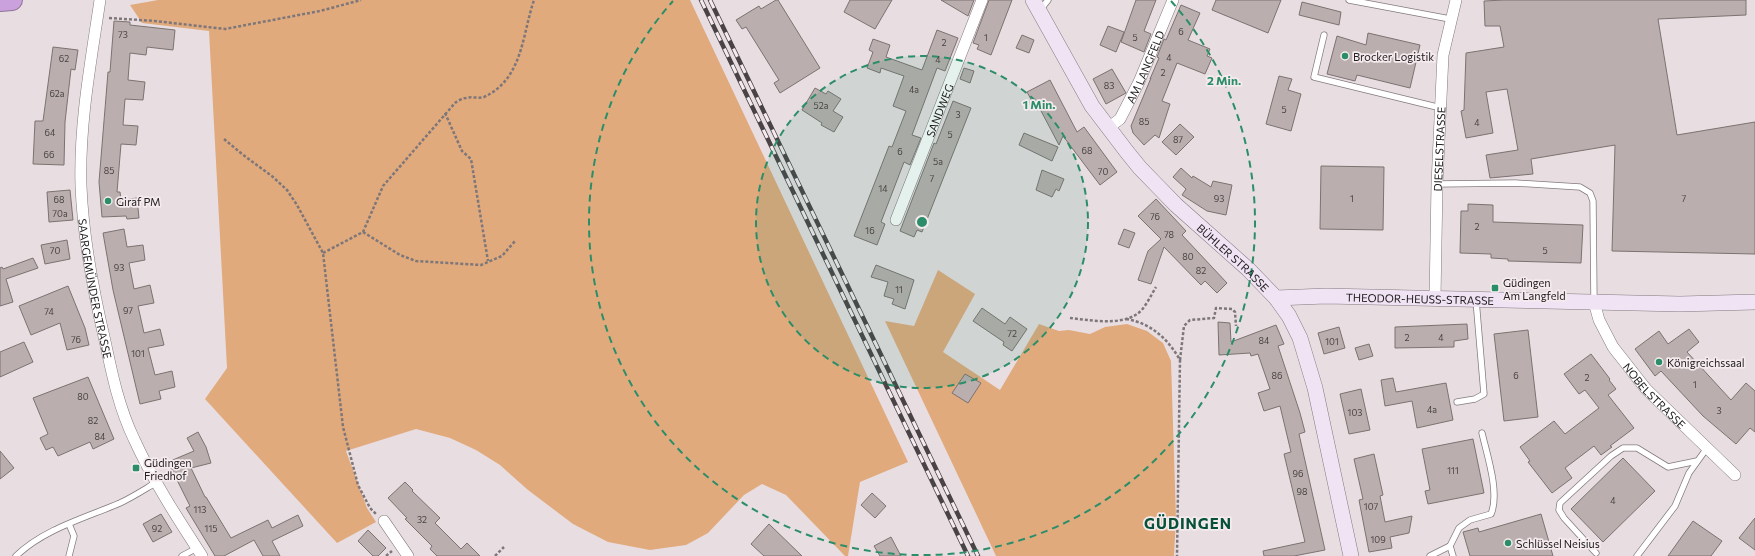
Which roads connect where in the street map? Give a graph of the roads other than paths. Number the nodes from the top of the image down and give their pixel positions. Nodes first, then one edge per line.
1 (13, 0) edge
2 (100, 0) edge
3 (982, 0) edge
4 (1173, 0) edge
5 (1349, 0) edge
6 (1456, 0) edge
7 (0, 1) edge
8 (1040, 4) edge
9 (0, 9) edge
10 (1450, 19) junction
11 (1324, 35) dead end
12 (1441, 108) junction
13 (1108, 128) junction
14 (1437, 184) junction
15 (896, 220) dead end
16 (1276, 298) junction
17 (1435, 299) junction
18 (1476, 300) junction
19 (1594, 302) junction
20 (1755, 302) edge
21 (1457, 402) dead end
22 (1482, 433) dead end
23 (1708, 448) junction
24 (1697, 461) junction
25 (1735, 475) dead end
26 (157, 482) junction
27 (384, 522) road end
28 (69, 524) junction
29 (1450, 546) junction
30 (200, 552) edge
31 (1596, 553) dead end
32 (16, 556) edge
33 (69, 556) edge
34 (182, 556) edge
35 (408, 556) edge
36 (1351, 556) edge
37 (1430, 556) edge
38 (1453, 556) edge
39 (1637, 556) edge

1 - 7 highway
1 - 9 lane
2 - 26 street, SAARGEMÜNDER STRASSE
3 - 15 street, SANDWEG
4 - 13 street, AM LANGFELD
5 - 10 lane
6 - 10 street, DIESELSTRASSE
8 - 13 main road, BÜHLER STRASSE
10 - 12 street, DIESELSTRASSE
11 - 12 lane
12 - 14 street, DIESELSTRASSE
13 - 16 main road, BÜHLER STRASSE
14 - 17 street, DIESELSTRASSE
14 - 19 lane
16 - 17 main road, THEODOR-HEUSS-STRASSE
16 - 36 main road, BÜHLER STRASSE
17 - 18 main road, THEODOR-HEUSS-STRASSE
18 - 19 main road, THEODOR-HEUSS-STRASSE
18 - 21 lane
19 - 20 main road, THEODOR-HEUSS-STRASSE
19 - 23 street, NOBELSTRASSE
22 - 29 lane
23 - 24 lane
23 - 25 street, NOBELSTRASSE
24 - 31 lane
24 - 39 lane
26 - 28 lane
26 - 30 street, SAARGEMÜNDER STRASSE
27 - 35 street
28 - 32 lane
28 - 33 lane
29 - 37 lane
29 - 38 lane
30 - 34 lane

